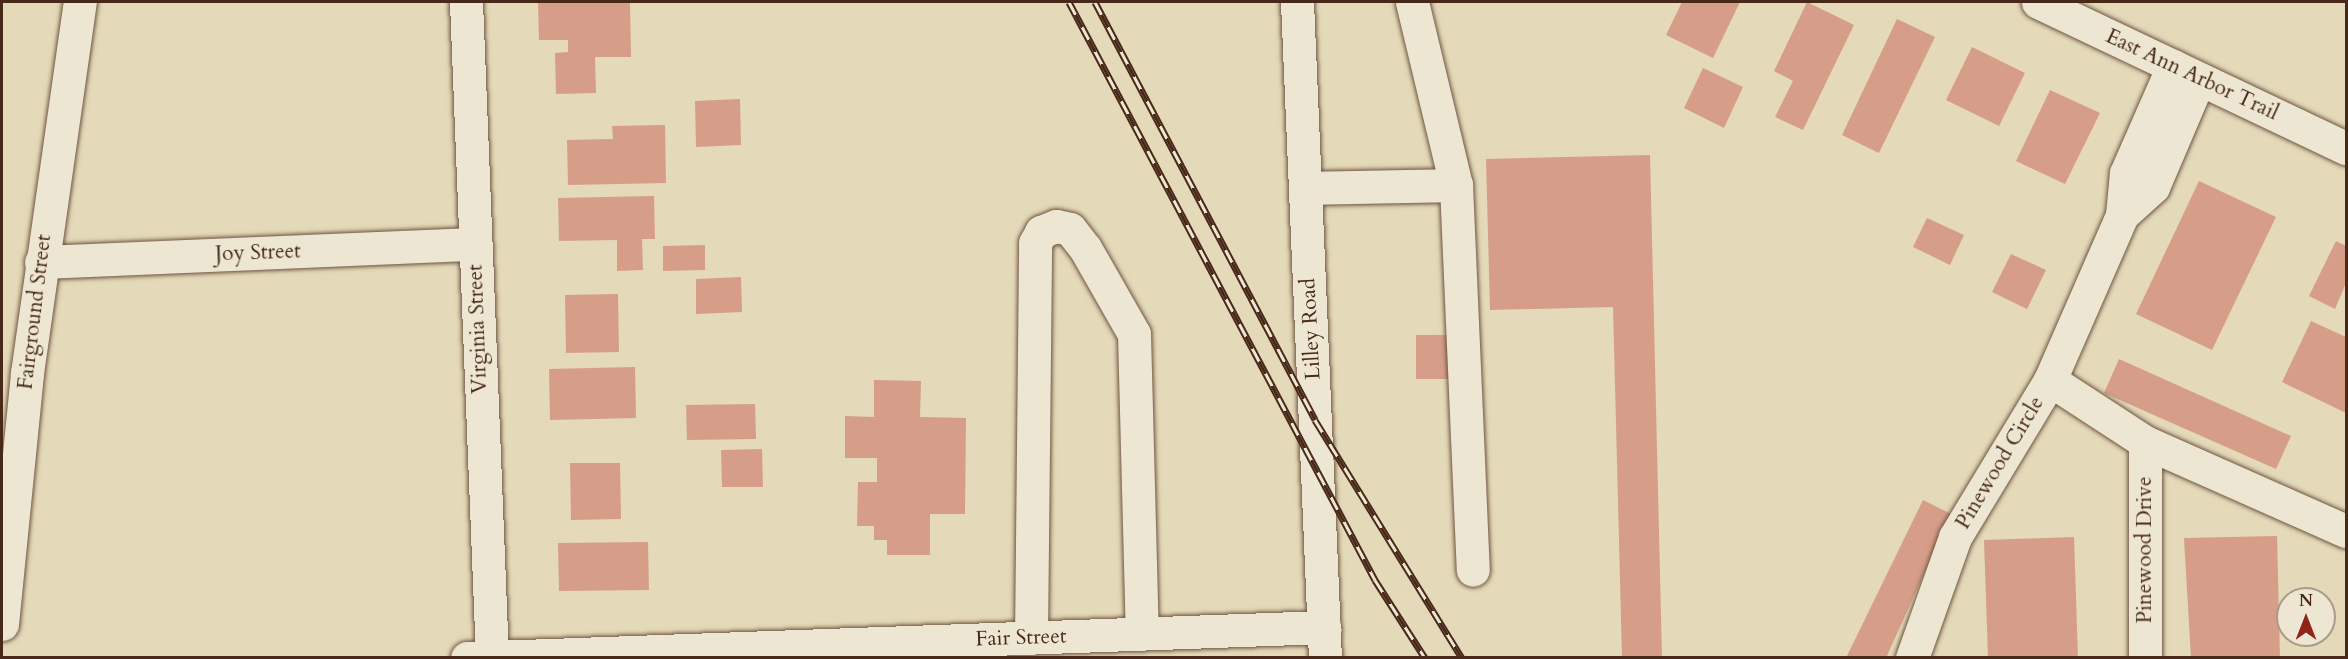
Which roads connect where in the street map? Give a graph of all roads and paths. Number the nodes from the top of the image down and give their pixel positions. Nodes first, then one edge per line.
1 (80, 2) edge
2 (466, 2) edge
3 (1297, 2) edge
4 (1412, 2) edge
5 (2038, 2) edge
6 (2186, 72) junction
7 (2346, 148) edge
8 (1456, 185) junction
9 (1305, 188) junction
10 (475, 244) junction
11 (41, 262) junction
12 (14, 374) edge
13 (2050, 380) junction
14 (2145, 442) junction
15 (2346, 531) edge
16 (1473, 570) dead end
17 (2, 624) edge
18 (1142, 634) junction
19 (1031, 638) junction
20 (1324, 642) edge
21 (800, 652) edge
22 (479, 657) edge
23 (1912, 657) edge
24 (2145, 657) edge

1 - 11 street, Fairground Street
2 - 10 street, Virginia Street
3 - 9 street, Lilley Road
4 - 8 street
5 - 6 street, East Ann Arbor Trail
6 - 7 street, East Ann Arbor Trail
6 - 13 street
8 - 9 street
8 - 16 street
9 - 20 street, Lilley Road
10 - 11 street, Joy Street
10 - 22 street, Virginia Street
11 - 12 street, Fairground Street
12 - 17 street, Fairground Street
13 - 14 street, Pinewood Circle
13 - 23 street, Pinewood Circle
14 - 15 street, Pinewood Circle
14 - 24 street, Pinewood Drive
18 - 19 street, Fair Street
18 - 19 street
18 - 20 street, Fair Street
19 - 21 street, Fair Street
21 - 22 street, Fair Street

